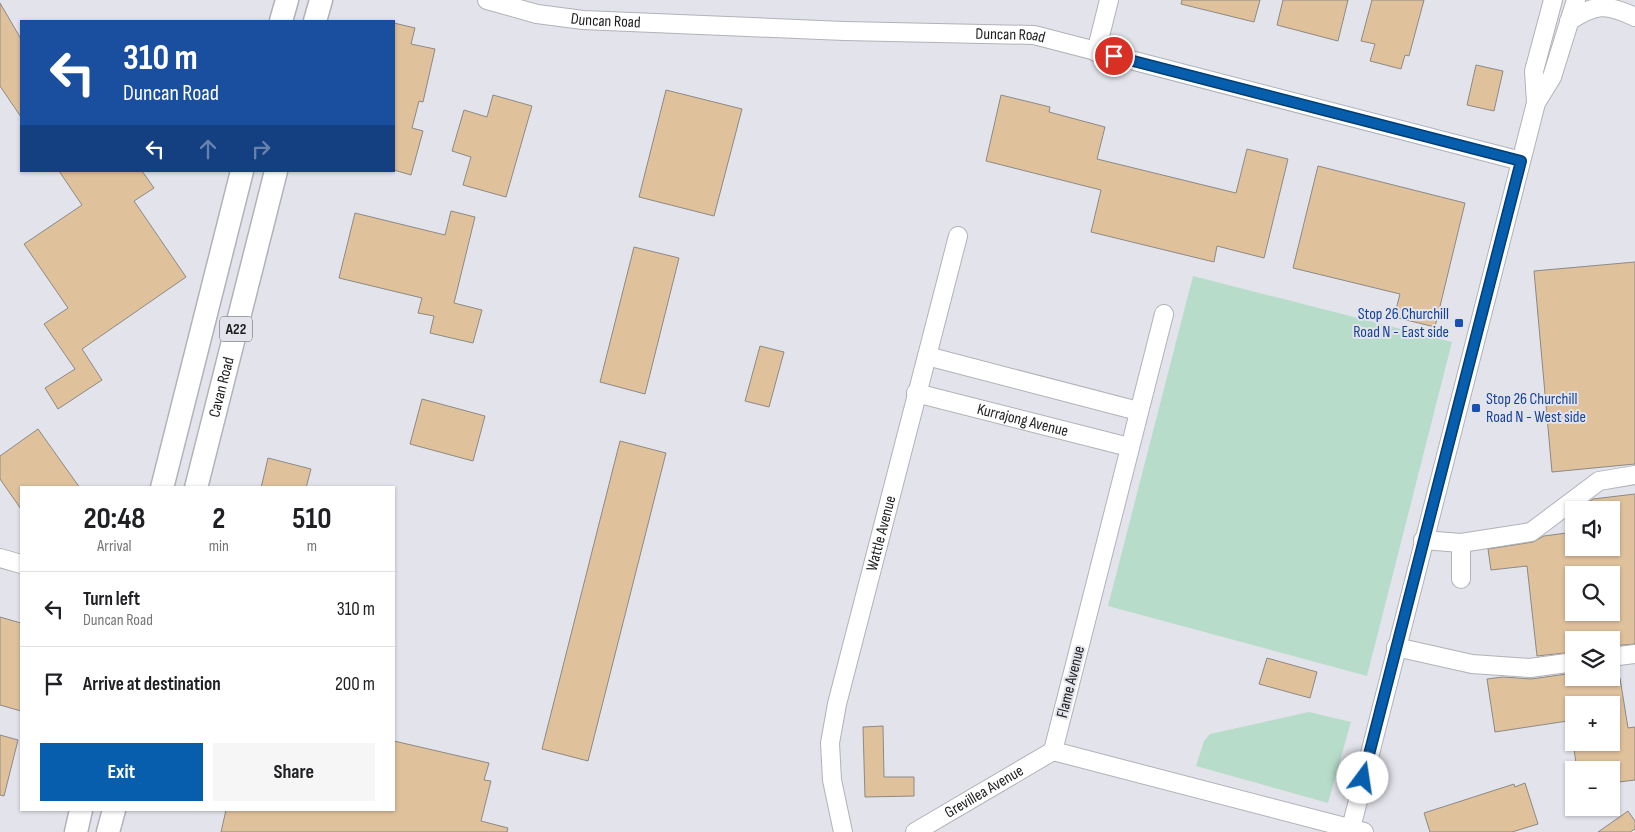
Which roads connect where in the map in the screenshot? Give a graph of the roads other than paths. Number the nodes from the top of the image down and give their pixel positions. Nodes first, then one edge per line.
1 (287, 0) edge
2 (321, 0) edge
3 (487, 0) edge
4 (1109, 0) edge
5 (1553, 0) edge
6 (1576, 0) edge
7 (1635, 17) edge
8 (281, 20) edge
9 (315, 20) edge
10 (1569, 21) junction
11 (1096, 52) junction
12 (1536, 103) junction
13 (1521, 161) junction
14 (242, 172) edge
15 (276, 172) edge
16 (958, 236) dead end
17 (1164, 314) dead end
18 (927, 356) junction
19 (916, 393) junction
20 (1138, 411) junction
21 (1129, 447) junction
22 (1635, 475) edge
23 (163, 486) edge
24 (197, 486) edge
25 (1423, 540) junction
26 (1461, 543) junction
27 (0, 558) edge
28 (20, 564) edge
29 (1461, 580) dead end
30 (1396, 647) junction
31 (1635, 654) edge
32 (1620, 656) edge
33 (1565, 663) edge
34 (1053, 752) junction
35 (81, 811) edge
36 (114, 811) edge
37 (1355, 831) edge
38 (76, 832) edge
39 (108, 832) edge
40 (843, 832) edge
41 (915, 832) edge

1 - 8 main road
2 - 9 main road
3 - 11 street, Duncan Road
4 - 11 street
5 - 12 street
6 - 10 street
7 - 10 street
10 - 12 street
11 - 13 street, Duncan Road
12 - 13 street
13 - 25 street
14 - 23 main road, Cavan Road / A22
15 - 24 main road, Cavan Road / A22
16 - 18 street, Wattle Avenue
17 - 20 street, Flame Avenue
18 - 19 street, Wattle Avenue
18 - 20 street
19 - 21 street, Kurrajong Avenue
19 - 40 street, Wattle Avenue
20 - 21 street, Flame Avenue
21 - 34 street, Flame Avenue
22 - 26 street
25 - 26 street
25 - 30 street
26 - 29 street
27 - 28 street
30 - 33 street
30 - 37 street
31 - 32 street
34 - 37 street
34 - 41 street, Grevillea Avenue
35 - 38 main road
36 - 39 main road

